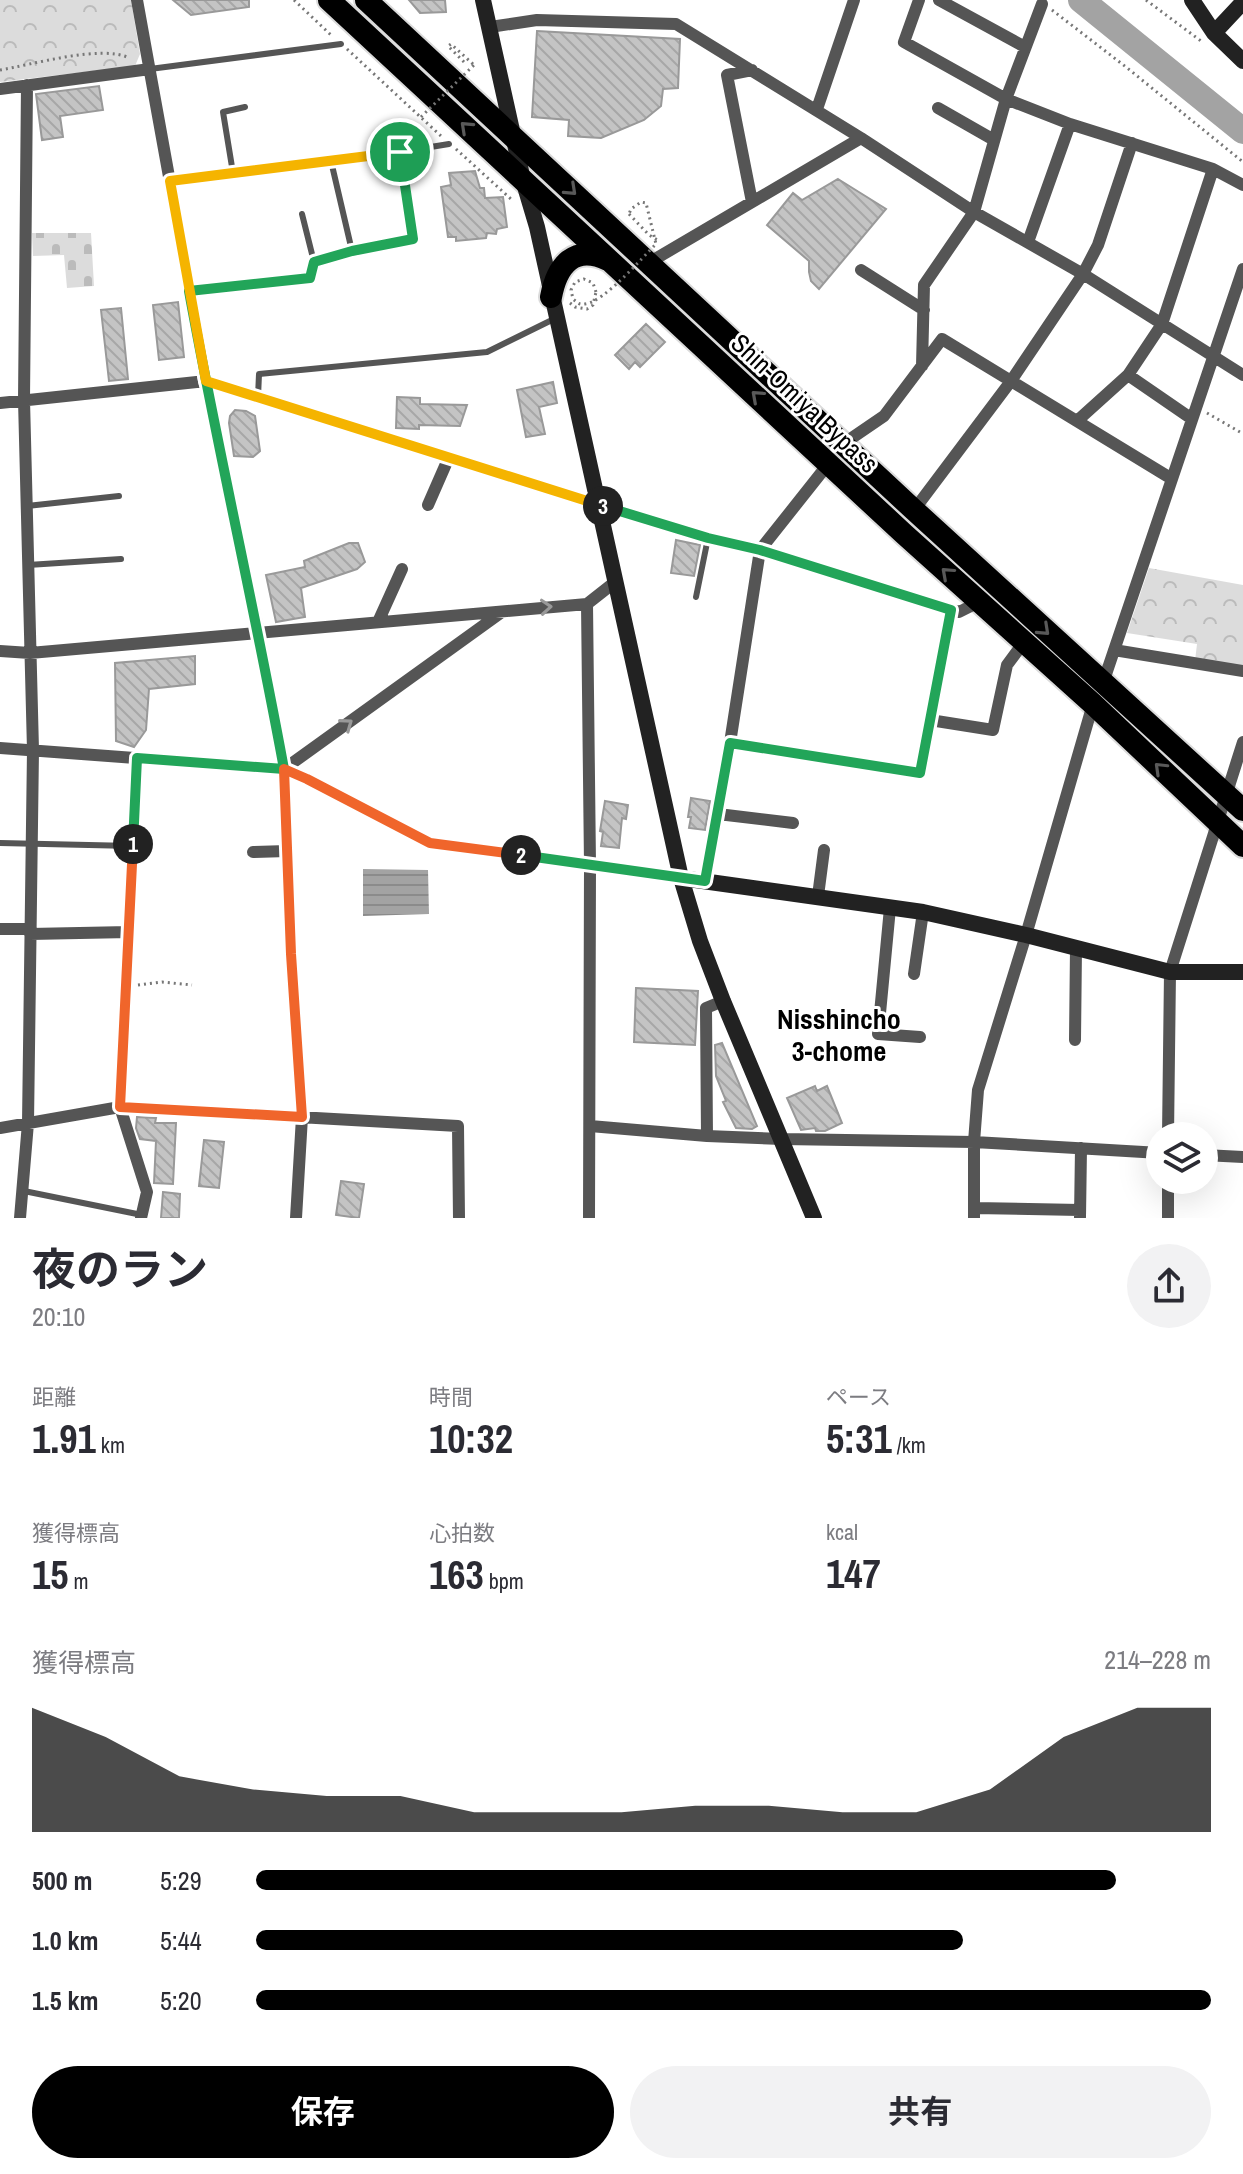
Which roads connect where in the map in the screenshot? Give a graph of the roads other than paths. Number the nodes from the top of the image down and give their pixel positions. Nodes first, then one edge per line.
1 (137, 0) edge
2 (329, 0) edge
3 (366, 0) edge
4 (483, 0) edge
5 (854, 0) edge
6 (919, 0) edge
7 (939, 0) edge
8 (1192, 0) edge
9 (1243, 2) edge
10 (1042, 4) road end
11 (490, 27) junction
12 (1211, 40) junction
13 (341, 44) road end
14 (1025, 47) junction
15 (1243, 61) edge
16 (150, 69) junction
17 (752, 70) junction
18 (27, 85) junction
19 (0, 89) edge
20 (1006, 99) junction
21 (245, 107) dead end
22 (938, 108) dead end
23 (817, 109) junction
24 (1070, 124) junction
25 (514, 138) junction
26 (861, 138) junction
27 (994, 140) junction
28 (1132, 143) junction
29 (449, 144) road end
30 (400, 152) junction
31 (331, 161) junction
32 (1213, 169) junction
33 (233, 173) junction
34 (523, 180) junction
35 (170, 181) junction
36 (1243, 185) edge
37 (752, 202) junction
38 (974, 212) junction
39 (302, 214) dead end
40 (1028, 242) junction
41 (352, 251) junction
42 (658, 257) junction
43 (609, 260) junction
44 (314, 262) junction
45 (1243, 269) edge
46 (861, 270) dead end
47 (1083, 274) junction
48 (189, 291) junction
49 (558, 301) junction
50 (924, 310) junction
51 (1162, 324) junction
52 (1214, 356) junction
53 (922, 366) junction
54 (1128, 375) junction
55 (1243, 375) edge
56 (206, 381) junction
57 (1011, 381) junction
58 (258, 397) junction
59 (24, 400) junction
60 (0, 403) edge
61 (1194, 413) junction
62 (1077, 421) junction
63 (843, 444) junction
64 (449, 457) junction
65 (829, 463) junction
66 (1172, 479) junction
67 (119, 496) dead end
68 (428, 505) dead end
69 (598, 505) junction
70 (27, 506) junction
71 (914, 510) junction
72 (708, 538) junction
73 (760, 550) junction
74 (121, 559) dead end
75 (28, 565) junction
76 (402, 569) dead end
77 (615, 582) junction
78 (696, 597) dead end
79 (979, 602) junction
80 (587, 604) junction
81 (505, 610) junction
82 (951, 610) junction
83 (378, 622) junction
84 (259, 633) junction
85 (1024, 642) junction
86 (1114, 650) junction
87 (0, 651) edge
88 (30, 653) junction
89 (1243, 671) edge
90 (1103, 683) junction
91 (1093, 704) junction
92 (930, 720) junction
93 (1243, 742) edge
94 (730, 743) junction
95 (0, 748) edge
96 (33, 750) junction
97 (137, 758) junction
98 (284, 769) junction
99 (1226, 794) junction
100 (1243, 810) edge
101 (718, 814) junction
102 (1216, 821) junction
103 (793, 823) dead end
104 (0, 843) edge
105 (31, 843) junction
106 (133, 846) junction
107 (1243, 846) edge
108 (824, 850) dead end
109 (287, 851) junction
110 (253, 852) dead end
111 (590, 865) junction
112 (681, 878) junction
113 (705, 881) junction
114 (818, 896) junction
115 (890, 908) junction
116 (923, 912) junction
117 (0, 929) edge
118 (30, 932) junction
119 (129, 932) junction
120 (1026, 935) junction
121 (1076, 948) junction
122 (1170, 972) junction
123 (1243, 972) edge
124 (914, 974) dead end
125 (723, 1001) junction
126 (920, 1037) dead end
127 (1075, 1040) dead end
128 (120, 1107) junction
129 (302, 1117) junction
130 (1168, 1122) edge
131 (28, 1123) junction
132 (590, 1126) junction
133 (0, 1128) edge
134 (707, 1136) junction
135 (782, 1139) junction
136 (974, 1142) junction
137 (1081, 1148) junction
138 (1146, 1152) edge
139 (1218, 1156) edge
140 (1243, 1157) edge
141 (23, 1190) junction
142 (1168, 1194) edge
143 (974, 1213) edge
144 (1080, 1214) edge
145 (141, 1216) edge
146 (20, 1218) edge
147 (296, 1218) edge
148 (459, 1218) edge
149 (589, 1218) edge
150 (814, 1218) edge
151 (1168, 1218) edge

1 - 16 street
34 -> 2 highway, Shin-Omiya Bypass
3 - 25 highway, Shin-Omiya Bypass
4 - 11 street
5 - 23 street
6 - 20 street
7 - 14 street
8 - 12 street
9 - 12 street
10 - 14 street
11 - 17 street
11 - 25 street
12 - 15 street
13 - 16 lane
14 - 20 street
16 - 18 street
16 - 35 street
17 - 23 street
17 - 37 street
18 - 19 street
18 - 59 street
20 - 24 street
20 - 27 street
21 - 33 lane
22 - 27 street
23 - 26 street
24 - 28 street
24 - 40 street
25 - 34 street
25 -> 42 highway, Shin-Omiya Bypass
26 - 37 street
26 - 38 street
27 - 38 street
28 - 32 street
28 - 47 street
29 - 30 lane
30 - 31 lane
30 - 41 lane
31 - 33 lane
31 - 41 lane
32 - 36 street
32 - 51 street
33 - 35 lane
34 - 43 highway, Shin-Omiya Bypass
34 - 49 street
35 - 48 street
37 - 42 street
38 - 40 street
38 - 50 street
39 - 44 lane
40 - 47 street
41 - 44 lane
42 - 63 highway, Shin-Omiya Bypass
43 - 49 highway
65 -> 43 highway, Shin-Omiya Bypass
44 - 48 lane
45 - 52 street
46 - 50 street
47 - 51 street
47 - 57 street
48 - 56 street
49 - 58 lane
49 - 69 street
50 - 53 street
51 - 52 street
51 - 54 street
52 - 55 street
52 - 61 street
53 - 57 street
53 - 63 street
54 - 61 street
54 - 62 street
56 - 58 street
56 - 59 street
56 - 84 street
57 - 62 street
57 - 71 street
58 - 64 street
59 - 60 street
59 - 70 street
61 - 66 street
62 - 66 street
63 - 71 highway, Shin-Omiya Bypass
64 - 68 street
64 - 69 street
65 - 73 street
79 -> 65 highway, Shin-Omiya Bypass
66 - 86 street
67 - 70 lane
69 - 72 street
69 - 77 street
70 - 75 street
71 -> 90 highway, Shin-Omiya Bypass
72 - 73 street
72 - 78 lane
73 - 82 street
73 - 94 street
74 - 75 lane
75 - 88 street
76 - 83 street
77 - 80 street
77 - 112 street
79 - 82 street
79 - 85 highway, Shin-Omiya Bypass
81 -> 80 street
80 - 111 street
81 - 83 street
98 -> 81 street
82 - 92 street
83 - 84 street
84 - 88 street
84 - 98 street
85 - 91 highway, Shin-Omiya Bypass
85 - 92 street
86 - 89 street
86 - 90 street
87 - 88 street
88 - 96 street
90 - 99 highway, Shin-Omiya Bypass
102 -> 91 highway, Shin-Omiya Bypass
91 - 120 street
92 - 94 street
93 - 99 street
94 - 101 street
95 - 96 street
96 - 97 street
96 - 105 street
97 - 98 street
97 - 106 street
98 - 109 street
98 - 111 street
99 - 100 highway, Shin-Omiya Bypass
99 - 102 street
101 - 103 street
101 - 113 street
102 - 107 highway, Shin-Omiya Bypass
102 - 122 street
104 - 105 lane
105 - 106 lane
105 - 118 street
106 - 119 street
108 - 114 street
109 - 110 street
109 - 129 street
111 - 112 street
111 - 132 street
112 - 113 street
112 - 125 street
113 - 114 street
114 - 115 street
115 - 116 street
115 - 126 street
116 - 120 street
116 - 124 street
117 - 118 street
118 - 119 street
118 - 131 street
119 - 128 street
120 - 121 street
120 - 136 street
121 - 122 street
121 - 127 street
122 - 123 street
122 - 130 street
125 - 134 street
125 - 135 street
128 - 129 street
128 - 131 street
128 - 145 street
129 - 147 street
129 - 148 street
131 - 133 street
131 - 141 street
132 - 134 street
132 - 149 street
134 - 135 street
135 - 136 street
135 - 150 street
136 - 137 street
136 - 143 street
137 - 138 street
137 - 144 street
139 - 140 street
141 - 145 lane
141 - 146 street
142 - 151 street
143 - 144 street

